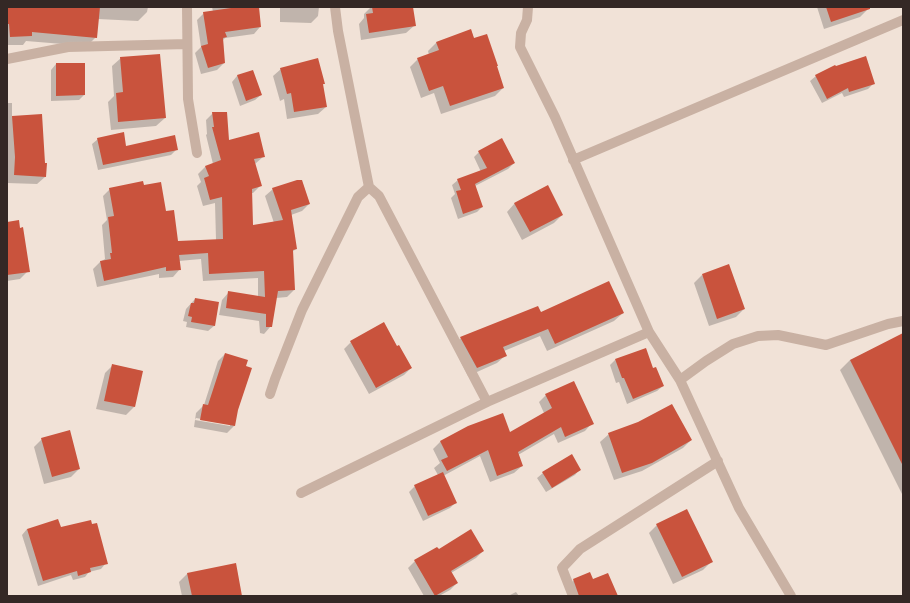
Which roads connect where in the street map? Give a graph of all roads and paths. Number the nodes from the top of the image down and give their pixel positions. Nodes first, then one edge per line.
1 (187, 7) edge
2 (335, 7) edge
3 (528, 7) edge
4 (903, 20) edge
5 (187, 44) junction
6 (7, 59) edge
7 (197, 153) dead end
8 (573, 160) junction
9 (369, 187) junction
10 (903, 321) edge
11 (649, 332) junction
12 (680, 380) junction
13 (270, 394) dead end
14 (487, 402) junction
15 (718, 462) junction
16 (301, 493) dead end
17 (574, 596) edge
18 (791, 596) edge

1 - 5 street
2 - 9 street
3 - 8 street
4 - 8 street
5 - 6 street
5 - 7 street
8 - 11 street
9 - 13 street
9 - 14 street
10 - 12 street
11 - 12 street
11 - 14 street
12 - 15 street
14 - 16 street
15 - 17 street
15 - 18 street

